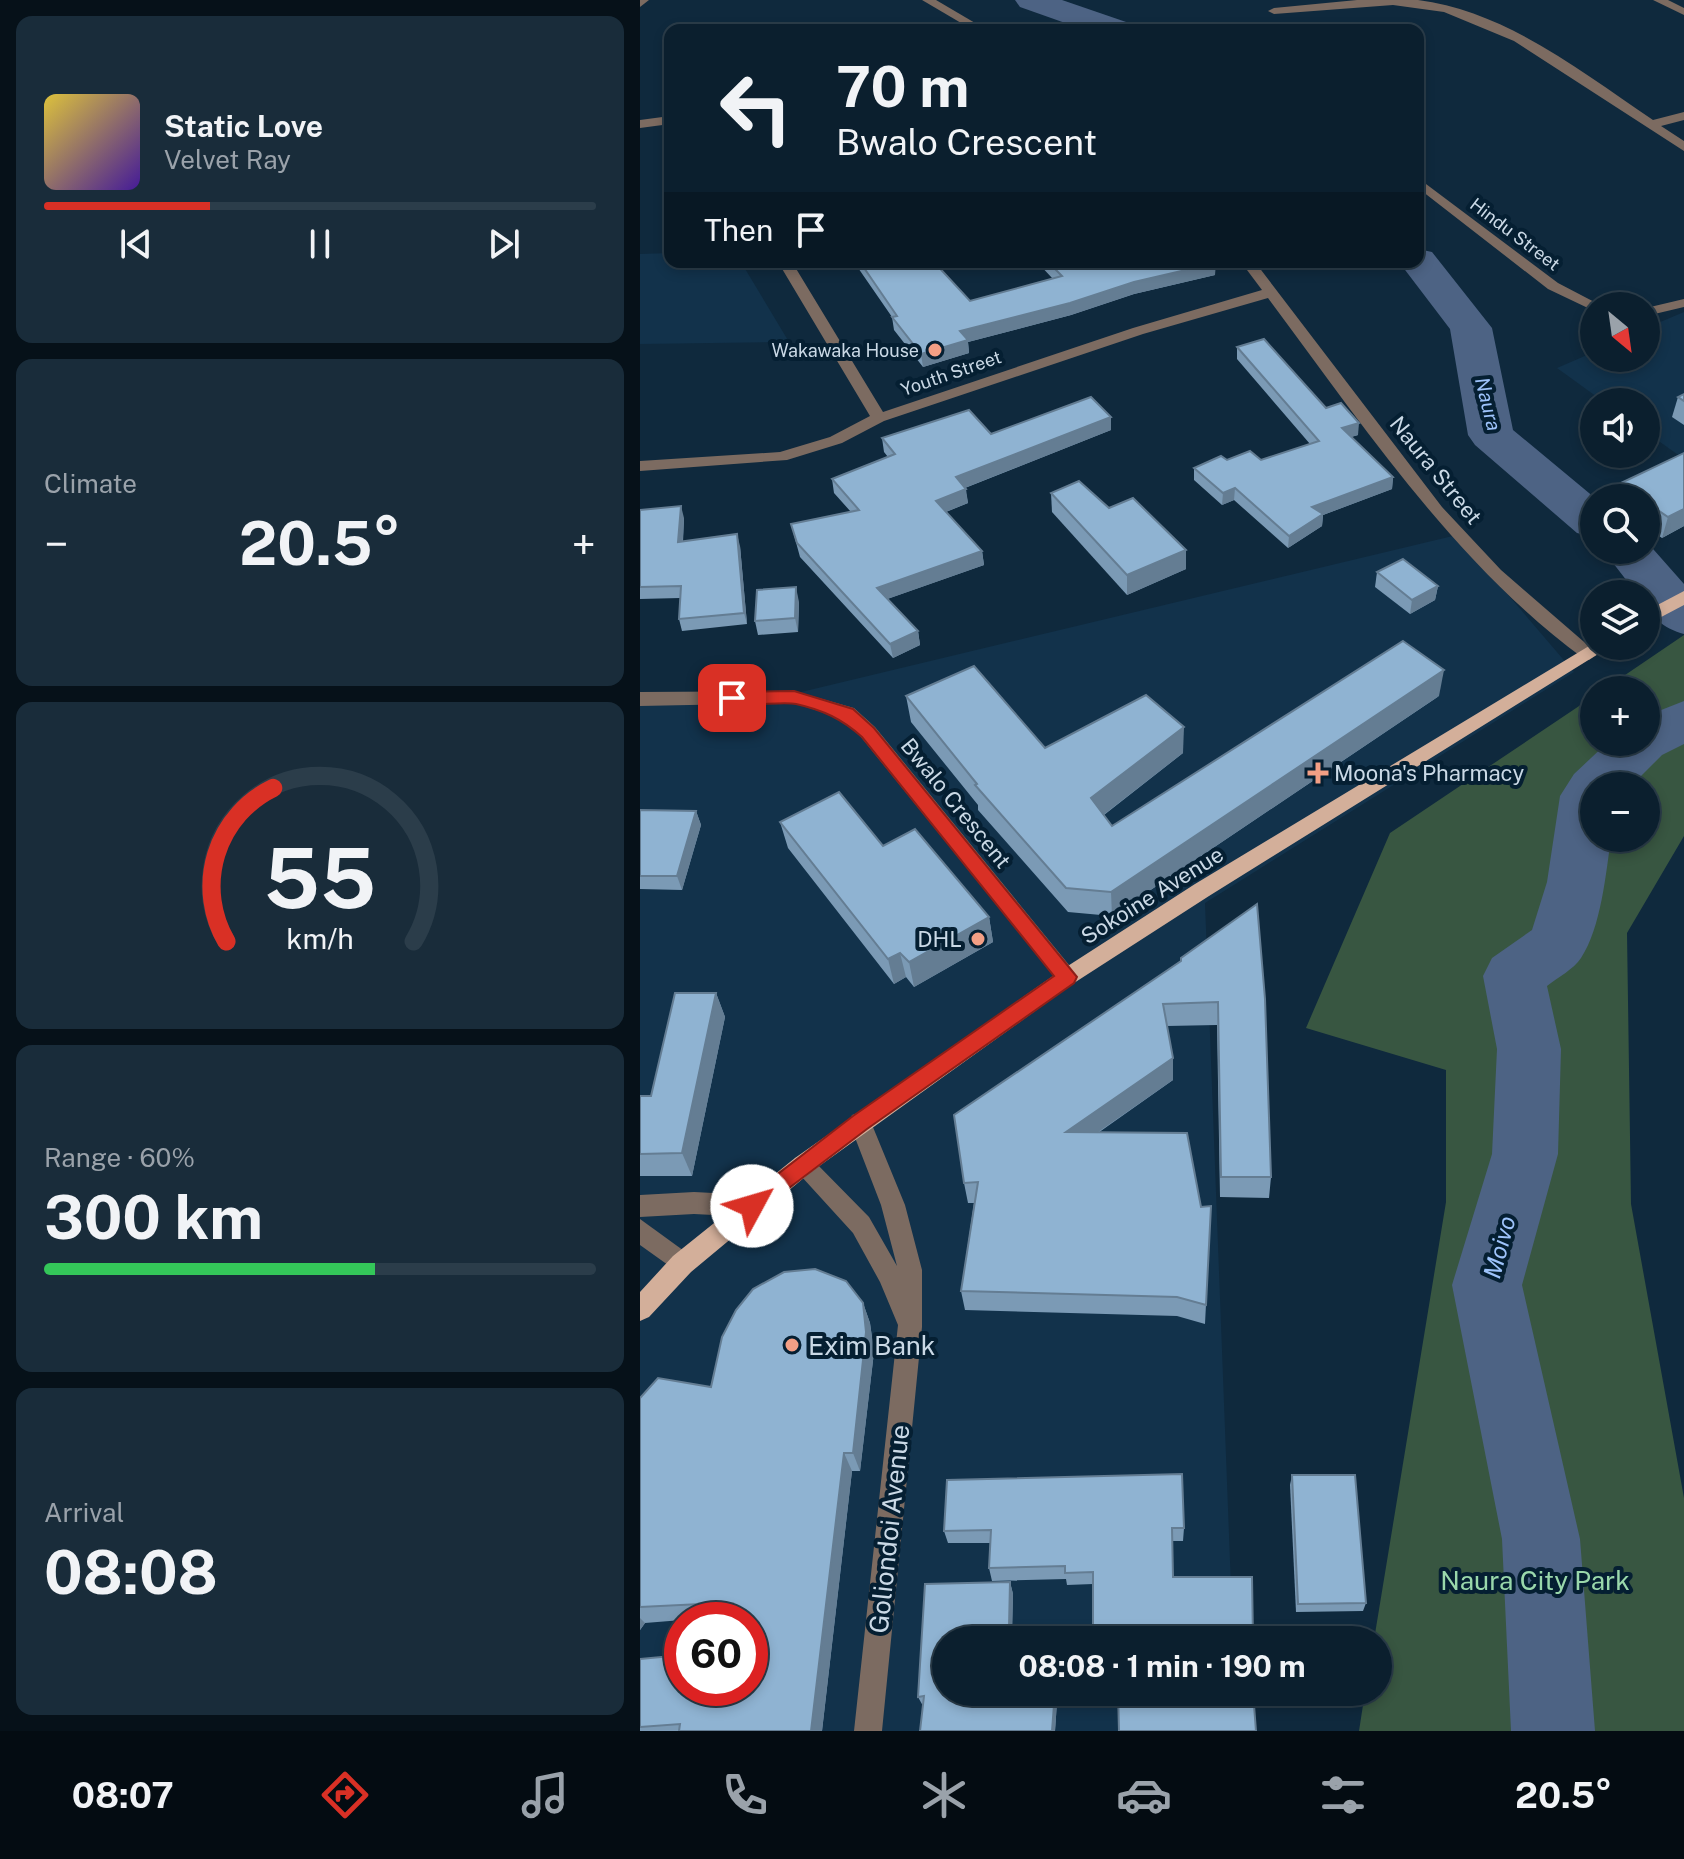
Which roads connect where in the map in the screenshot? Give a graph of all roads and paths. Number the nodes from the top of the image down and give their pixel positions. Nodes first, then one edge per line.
1 (928, 0) edge
2 (1265, 0) edge
3 (1659, 0) edge
4 (1684, 12) edge
5 (970, 24) edge
6 (1684, 116) edge
7 (664, 121) edge
8 (640, 124) edge
9 (1650, 125) junction
10 (1684, 147) edge
11 (1424, 187) edge
12 (789, 268) edge
13 (1253, 268) edge
14 (1272, 292) junction
15 (1580, 299) edge
16 (1684, 303) edge
17 (1660, 309) edge
18 (879, 418) junction
19 (640, 466) edge
20 (1678, 600) edge
21 (1660, 610) edge
22 (1580, 642) edge
23 (1580, 660) edge
24 (640, 699) edge
25 (1067, 977) junction
26 (860, 1122) junction
27 (803, 1165) junction
28 (640, 1206) edge
29 (752, 1206) junction
30 (640, 1230) edge
31 (682, 1264) junction
32 (640, 1309) edge
33 (910, 1327) junction
34 (868, 1731) edge

1 - 5 street
2 - 9 street
3 - 4 street
6 - 9 street
7 - 8 street
9 - 10 street
11 - 15 street, Hindu Street
12 - 18 street
13 - 14 street, Naura Street
14 - 18 street, Youth Street
14 - 22 street, Naura Street
16 - 17 street
18 - 19 street, Youth Street
20 - 21 main road
23 - 25 main road, Sokoine Avenue
24 - 25 street, Bwalo Crescent
25 - 26 main road, Sokoine Avenue
26 - 27 main road, Sokoine Avenue
26 - 33 street, Goliondoi Avenue
27 - 29 main road, Sokoine Avenue
27 - 33 street
28 - 29 street
29 - 31 main road, Sokoine Avenue
30 - 31 street
31 - 32 main road, Sokoine Avenue
33 - 34 street, Goliondoi Avenue

